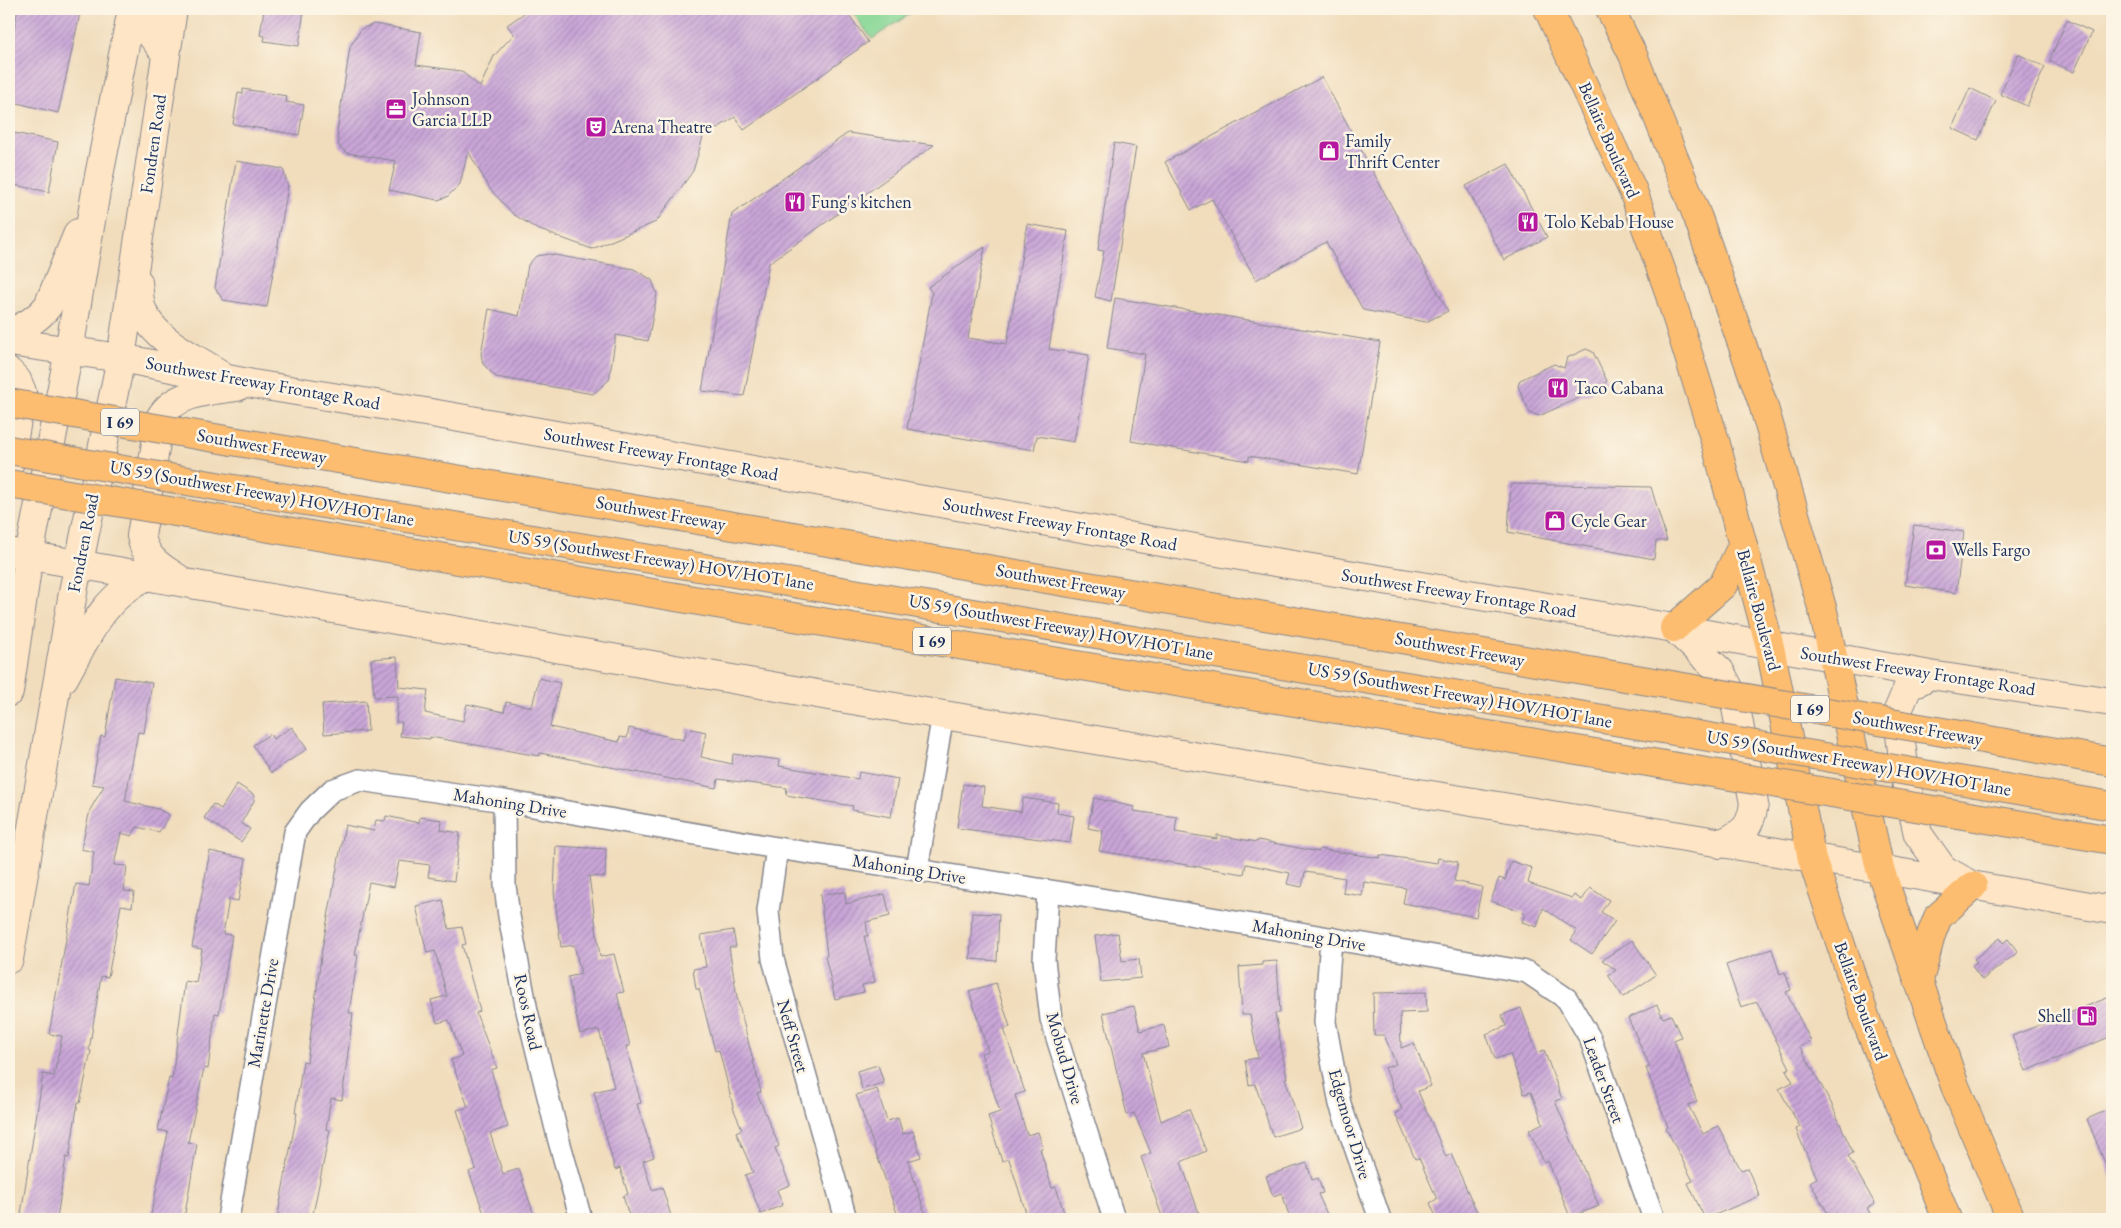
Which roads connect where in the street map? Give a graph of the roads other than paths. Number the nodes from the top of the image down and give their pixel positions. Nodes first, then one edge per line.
1 (132, 9) edge
2 (152, 9) edge
3 (173, 9) edge
4 (1548, 9) edge
5 (1610, 9) edge
6 (166, 54) junction
7 (98, 180) junction
8 (136, 263) junction
9 (9, 333) edge
10 (9, 342) edge
11 (69, 351) junction
12 (122, 358) junction
13 (9, 372) edge
14 (241, 382) junction
15 (9, 403) edge
16 (9, 450) edge
17 (9, 465) edge
18 (9, 484) edge
19 (1742, 546) junction
20 (19, 553) edge
21 (78, 563) junction
22 (147, 576) junction
23 (186, 584) junction
24 (9, 610) edge
25 (1674, 628) junction
26 (17, 638) junction
27 (1770, 647) junction
28 (1834, 656) junction
29 (1930, 675) junction
30 (9, 692) edge
31 (54, 694) junction
32 (2112, 702) edge
33 (943, 714) junction
34 (2112, 762) edge
35 (504, 801) junction
36 (2112, 806) edge
37 (310, 811) joint
38 (20, 821) edge
39 (2112, 840) edge
40 (1721, 844) junction
41 (777, 848) junction
42 (1812, 859) junction
43 (917, 870) junction
44 (1880, 870) junction
45 (1973, 886) junction
46 (1048, 892) junction
47 (2112, 910) edge
48 (1331, 938) junction
49 (9, 959) edge
50 (1517, 970) joint
51 (1919, 981) junction
52 (228, 1219) edge
53 (581, 1219) edge
54 (846, 1219) edge
55 (1114, 1219) edge
56 (1380, 1219) edge
57 (1654, 1219) edge
58 (1947, 1219) edge
59 (2011, 1219) edge

1 - 7 main road
2 - 6 main road
3 - 6 main road, Fondren Road
4 - 19 main road, Bellaire Boulevard
5 - 28 main road
6 - 8 main road, Fondren Road
7 - 9 main road
7 - 11 main road
8 - 12 main road, Fondren Road
8 - 14 main road
10 - 11 main road, Southwest Freeway Frontage Road
11 - 12 main road, Southwest Freeway Frontage Road
11 - 20 main road
12 - 14 main road, Southwest Freeway Frontage Road
12 - 21 main road, Fondren Road
13 - 17 main road
14 - 23 main road
14 - 25 main road, Southwest Freeway Frontage Road
15 - 34 main road, Southwest Freeway / I 69, bridge
16 - 36 main road, US 59 (Southwest Freeway) HOV/HOT lane, bridge
18 - 39 main road, I 69, bridge
19 - 25 main road
19 - 27 main road, Bellaire Boulevard
20 - 21 main road
20 - 26 main road
21 - 22 main road
21 - 31 main road, Fondren Road
22 - 23 main road
22 - 31 main road
23 - 33 main road
24 - 26 main road
25 - 27 main road, Southwest Freeway Frontage Road
25 - 40 main road
26 - 30 main road
27 - 28 main road, Southwest Freeway Frontage Road
27 - 42 main road, Bellaire Boulevard
28 - 29 main road, Southwest Freeway Frontage Road
28 - 44 main road
29 - 32 main road, Southwest Freeway Frontage Road
29 - 45 main road
31 - 38 main road, Fondren Road
33 - 40 main road
33 - 43 street
35 - 37 street, Mahoning Drive
35 - 41 street, Mahoning Drive
35 - 53 street, Roos Road
37 - 52 street, Marinette Drive
38 - 49 main road, Fondren Road
40 - 42 main road
41 - 43 street, Mahoning Drive
41 - 54 street, Neff Street
42 - 44 main road
42 - 58 main road, Bellaire Boulevard
43 - 46 street, Mahoning Drive
44 - 45 main road
44 - 51 main road
45 - 47 main road
45 - 51 main road
46 - 48 street, Mahoning Drive
46 - 55 street, Mobud Drive
48 - 50 street, Mahoning Drive
48 - 56 street, Edgemoor Drive
50 - 57 street, Leader Street
51 - 59 main road

